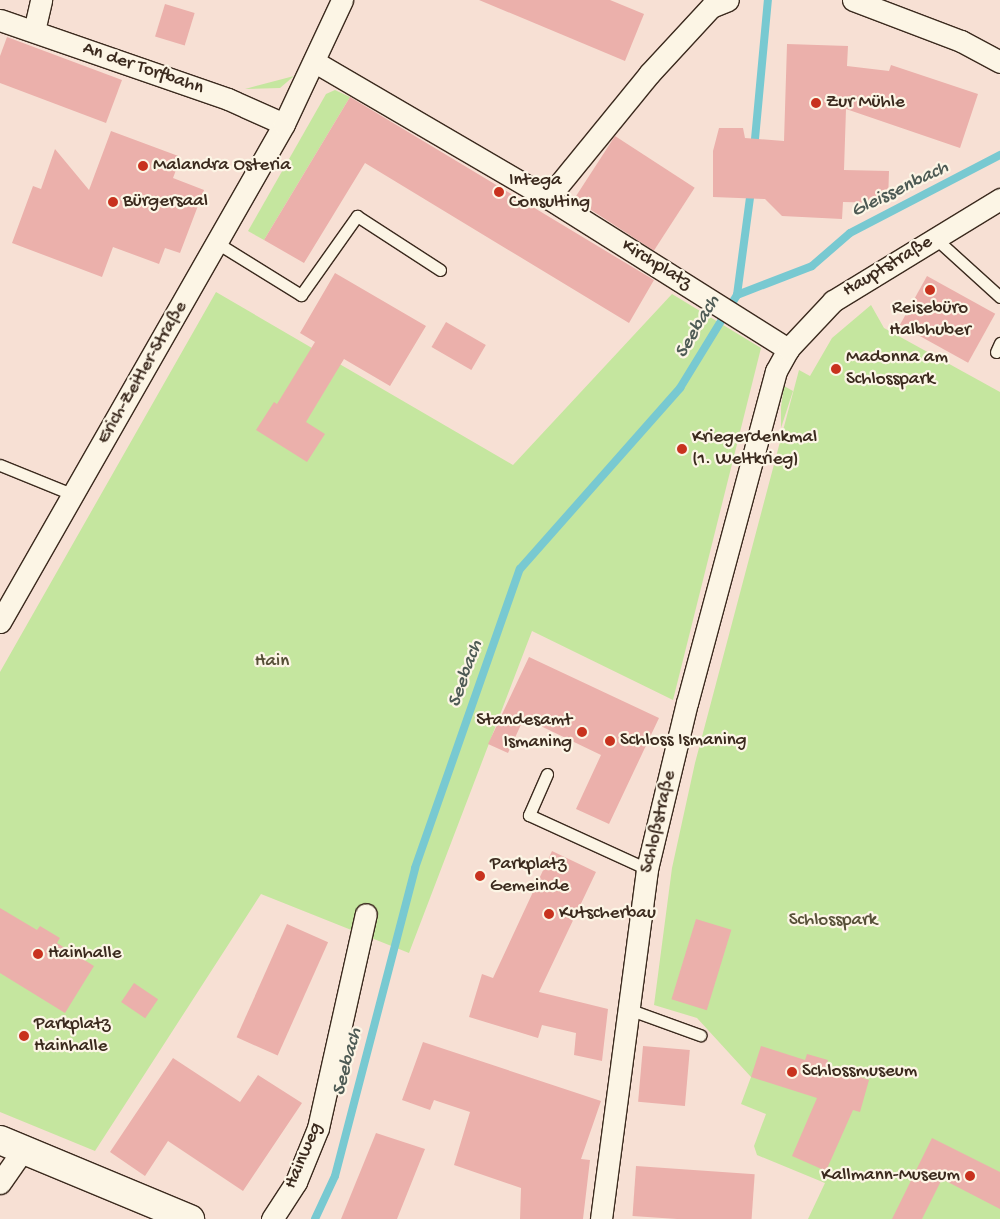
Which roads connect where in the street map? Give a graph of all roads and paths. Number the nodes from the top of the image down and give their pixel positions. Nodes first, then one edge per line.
1 (41, 0) edge
2 (342, 0) edge
3 (728, 0) edge
4 (853, 0) edge
5 (0, 20) edge
6 (34, 31) junction
7 (315, 62) junction
8 (1000, 62) edge
9 (284, 124) junction
10 (548, 198) junction
11 (1000, 199) edge
12 (935, 238) junction
13 (217, 243) junction
14 (440, 270) dead end
15 (1000, 298) edge
16 (788, 350) junction
17 (0, 465) edge
18 (74, 494) junction
19 (0, 622) edge
20 (547, 774) dead end
21 (647, 868) junction
22 (366, 914) dead end
23 (628, 1009) junction
24 (700, 1034) dead end
25 (12, 1145) edge
26 (0, 1182) edge
27 (173, 1216) edge
28 (272, 1219) edge
29 (601, 1219) edge

1 - 6 street
2 - 7 street, Erich-Zeitler-Straße
3 - 10 street
4 - 8 street
5 - 6 street, An der Torfbahn
6 - 9 street, An der Torfbahn
7 - 9 street, Erich-Zeitler-Straße
7 - 10 street, Kirchplatz
9 - 13 street, Erich-Zeitler-Straße
10 - 16 street, Kirchplatz
11 - 12 street, Hauptstraße
12 - 15 lane
12 - 16 street, Hauptstraße
13 - 14 lane
13 - 18 street, Erich-Zeitler-Straße
16 - 21 street, Schloßstraße
17 - 18 lane
18 - 19 street, Erich-Zeitler-Straße
20 - 21 lane
21 - 23 street, Schloßstraße
22 - 28 street, Hainweg
23 - 24 lane
23 - 29 street, Schloßstraße
25 - 26 street
25 - 27 main road

